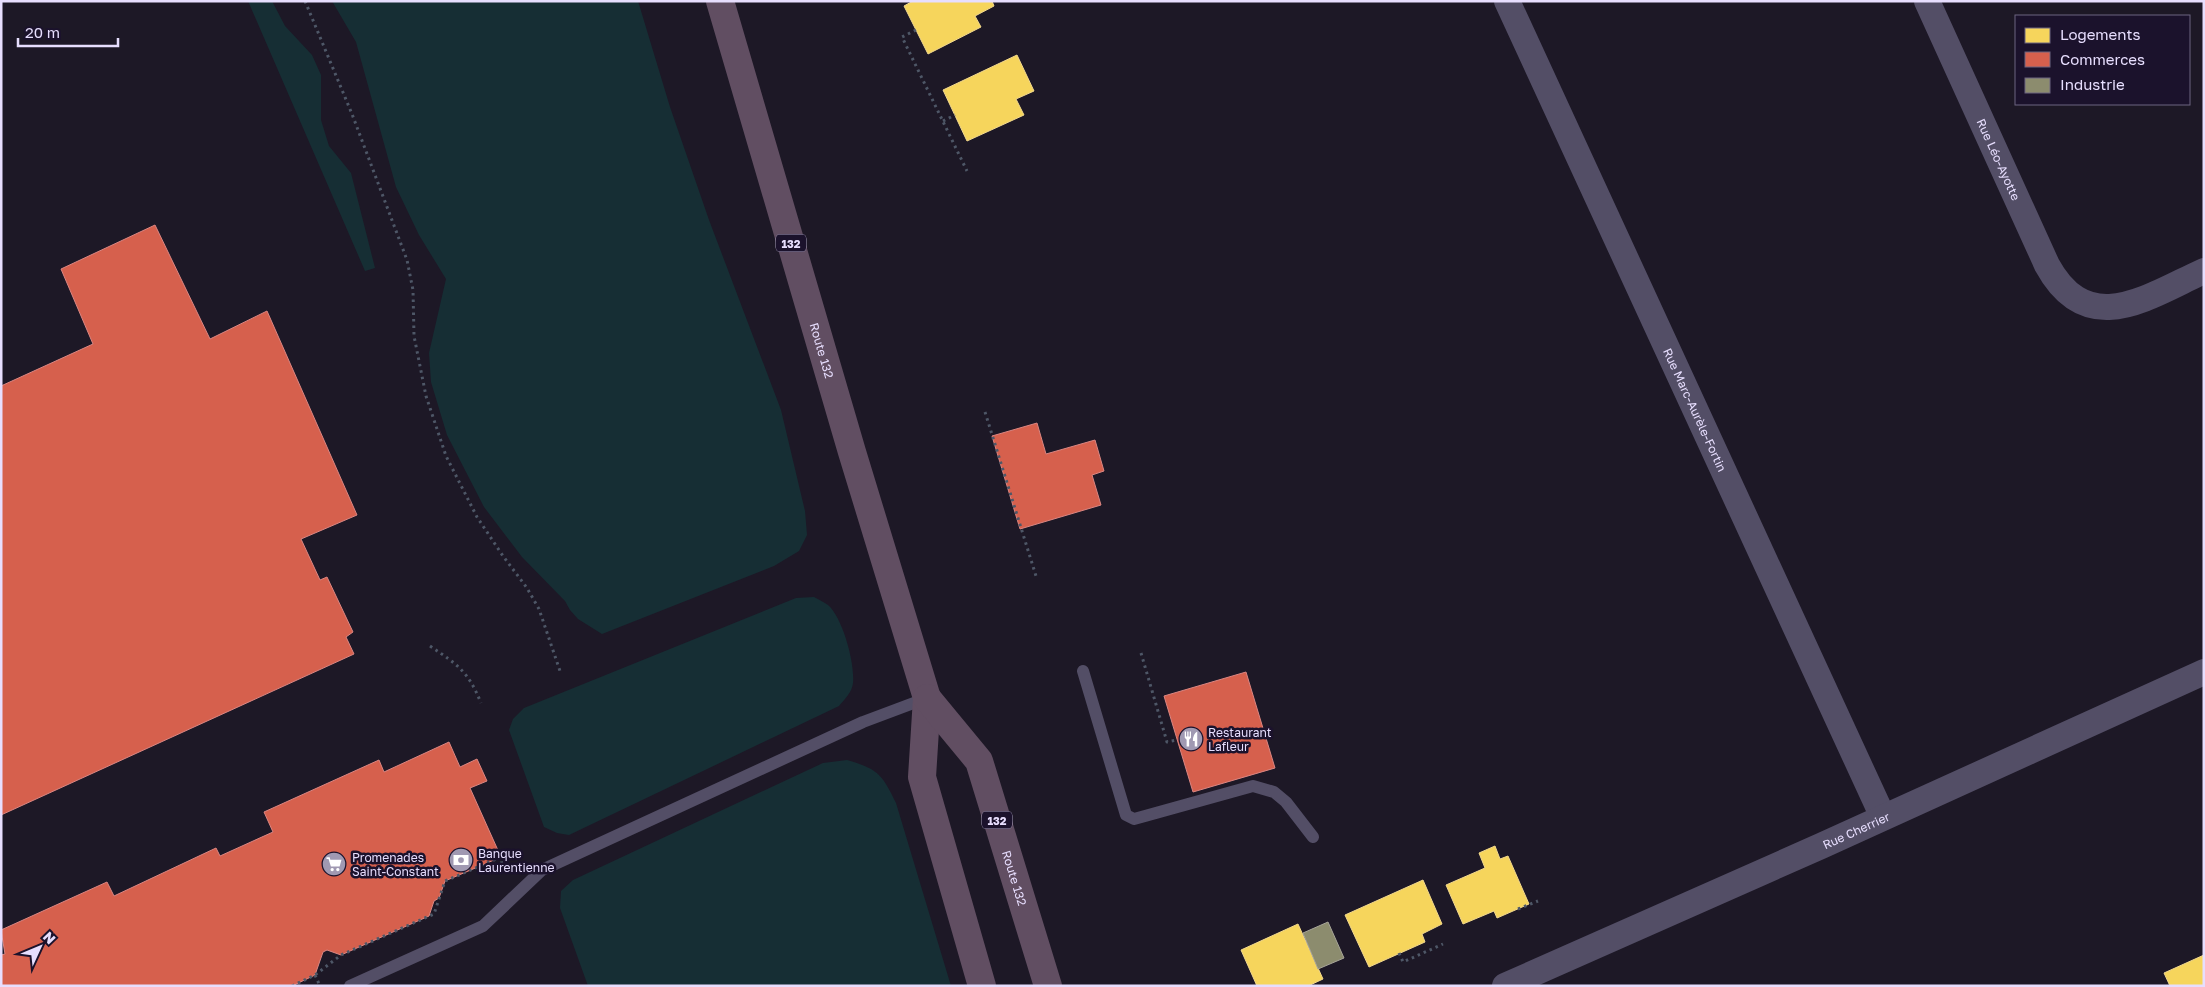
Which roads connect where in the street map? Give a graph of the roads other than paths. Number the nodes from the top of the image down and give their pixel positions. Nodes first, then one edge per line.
1 (720, 1) edge
2 (1507, 1) edge
3 (1927, 1) edge
4 (2204, 271) edge
5 (1083, 671) dead end
6 (2204, 672) edge
7 (927, 698) junction
8 (1883, 818) junction
9 (1313, 837) dead end
10 (350, 986) edge
11 (982, 986) edge
12 (1048, 986) edge
13 (1505, 986) edge

1 - 7 highway, Route 132 / 132
2 - 8 street, Rue Marc-Aurèle-Fortin
3 - 4 street, Rue Léo-Ayotte
5 - 9 lane
6 - 8 street, Rue Cherrier
7 - 10 lane
7 - 11 highway, Route 132 / 132
7 - 12 highway, Route 132 / 132
8 - 13 street, Rue Cherrier

